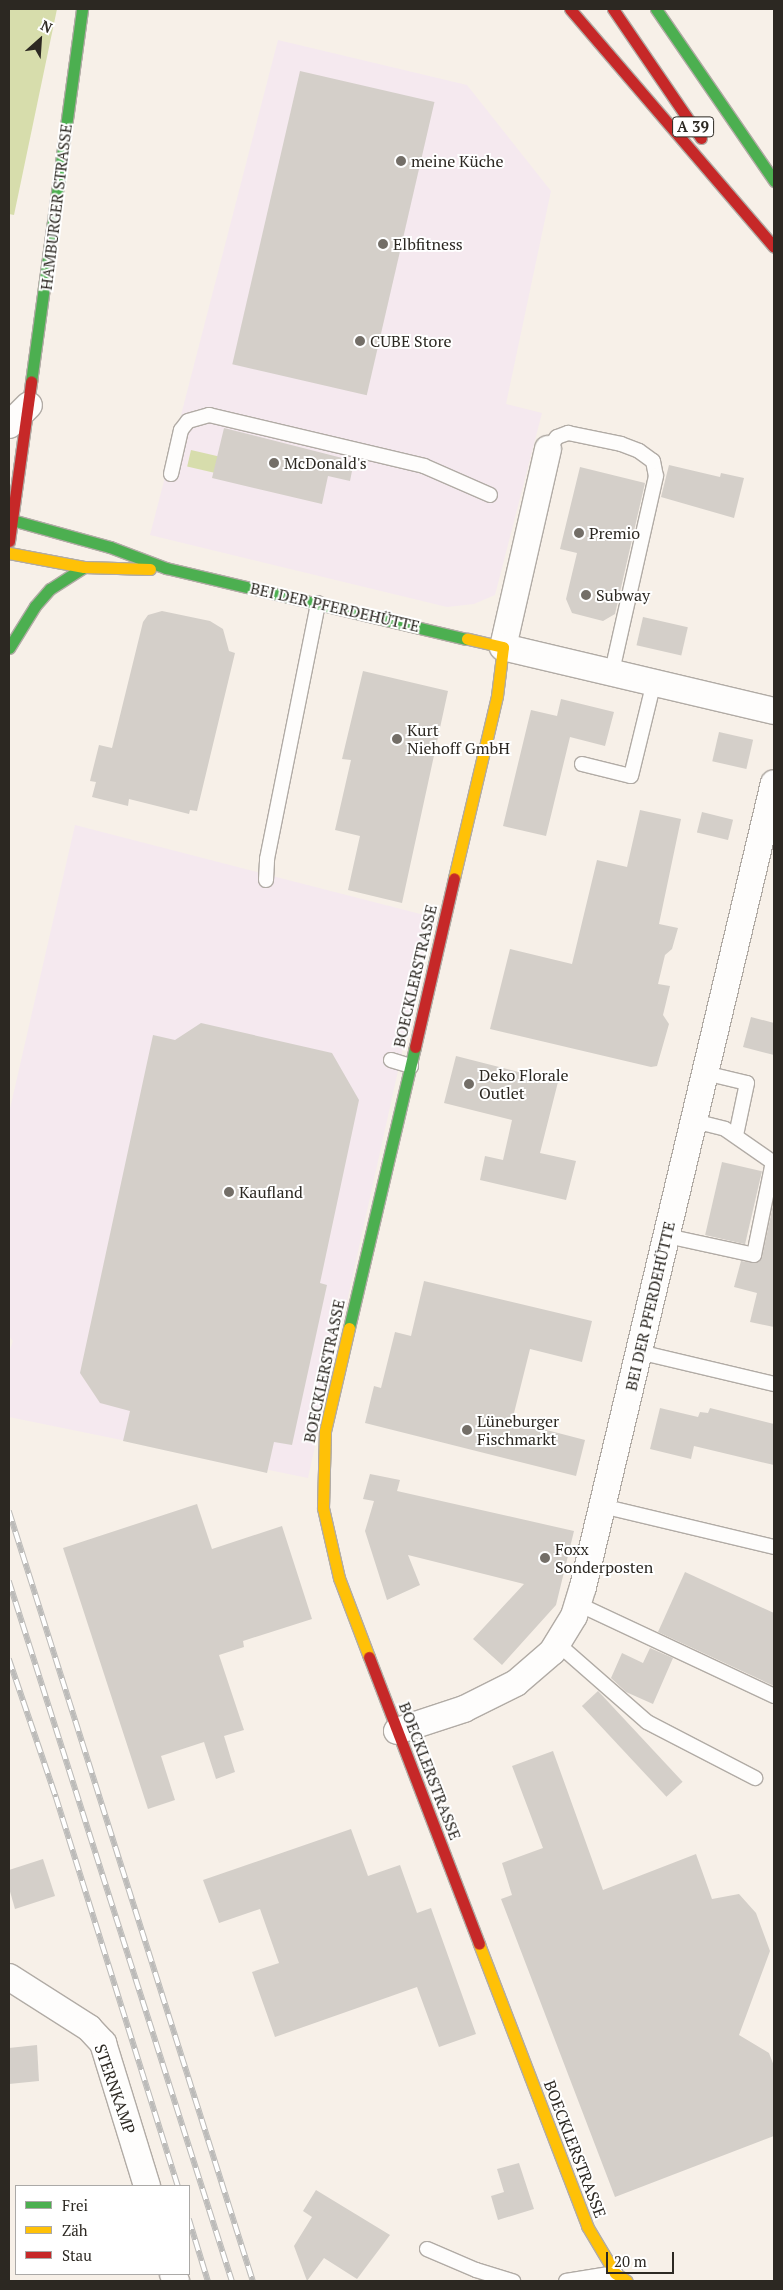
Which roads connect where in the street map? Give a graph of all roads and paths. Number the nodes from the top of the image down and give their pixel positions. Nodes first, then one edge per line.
1 (82, 9) edge
2 (570, 9) edge
3 (613, 9) edge
4 (656, 9) edge
5 (676, 18) dead end
6 (693, 64) junction
7 (708, 148) dead end
8 (719, 164) dead end
9 (774, 181) edge
10 (774, 245) edge
11 (29, 406) junction
12 (9, 425) edge
13 (548, 449) joint
14 (171, 474) dead end
15 (490, 495) dead end
16 (10, 527) edge
17 (9, 553) edge
18 (84, 567) junction
19 (166, 568) junction
20 (318, 603) junction
21 (503, 647) junction
22 (9, 648) edge
23 (612, 672) junction
24 (654, 682) junction
25 (774, 712) edge
26 (582, 764) dead end
27 (774, 783) edge
28 (266, 880) dead end
29 (391, 1060) dead end
30 (411, 1066) junction
31 (705, 1073) junction
32 (694, 1121) junction
33 (736, 1135) junction
34 (774, 1163) edge
35 (667, 1236) junction
36 (639, 1352) junction
37 (774, 1384) edge
38 (602, 1506) junction
39 (774, 1547) edge
40 (578, 1604) junction
41 (558, 1644) junction
42 (774, 1696) edge
43 (397, 1731) junction
44 (755, 1778) dead end
45 (9, 1977) edge
46 (147, 2185) edge
47 (427, 2249) dead end
48 (615, 2273) junction
49 (513, 2281) edge
50 (566, 2281) edge
51 (627, 2281) edge

1 - 11 main road, HAMBURGER STRASSE
2 - 10 main road
3 - 7 main road, A 39
4 - 6 main road, A 39
5 - 6 main road
6 - 9 main road, A 39
8 - 10 main road
11 - 12 street
11 - 16 main road, HAMBURGER STRASSE
13 - 21 street
13 - 23 lane
14 - 15 lane
16 - 19 main road, BEI DER PFERDEHÜTTE
17 - 18 main road, BEI DER PFERDEHÜTTE
18 - 19 main road, BEI DER PFERDEHÜTTE
18 - 22 main road
19 - 20 main road, BEI DER PFERDEHÜTTE
20 - 21 main road, BEI DER PFERDEHÜTTE
20 - 28 lane
21 - 23 street, BEI DER PFERDEHÜTTE
21 - 30 main road, BOECKLERSTRASSE
23 - 24 street, BEI DER PFERDEHÜTTE
24 - 25 street, BEI DER PFERDEHÜTTE
24 - 26 lane
27 - 31 street, BEI DER PFERDEHÜTTE
29 - 30 lane
30 - 43 main road, BOECKLERSTRASSE
31 - 32 street, BEI DER PFERDEHÜTTE
31 - 33 lane
32 - 33 lane
32 - 35 street, BEI DER PFERDEHÜTTE
33 - 34 lane
34 - 35 lane
35 - 36 street, BEI DER PFERDEHÜTTE
36 - 37 lane
36 - 38 street, BEI DER PFERDEHÜTTE
38 - 39 lane
38 - 40 street, BEI DER PFERDEHÜTTE
40 - 41 street, BEI DER PFERDEHÜTTE
40 - 42 lane
41 - 43 street, BEI DER PFERDEHÜTTE
41 - 44 lane
43 - 48 main road, BOECKLERSTRASSE
45 - 46 street, STERNKAMP
47 - 49 lane
48 - 50 lane
48 - 51 main road

